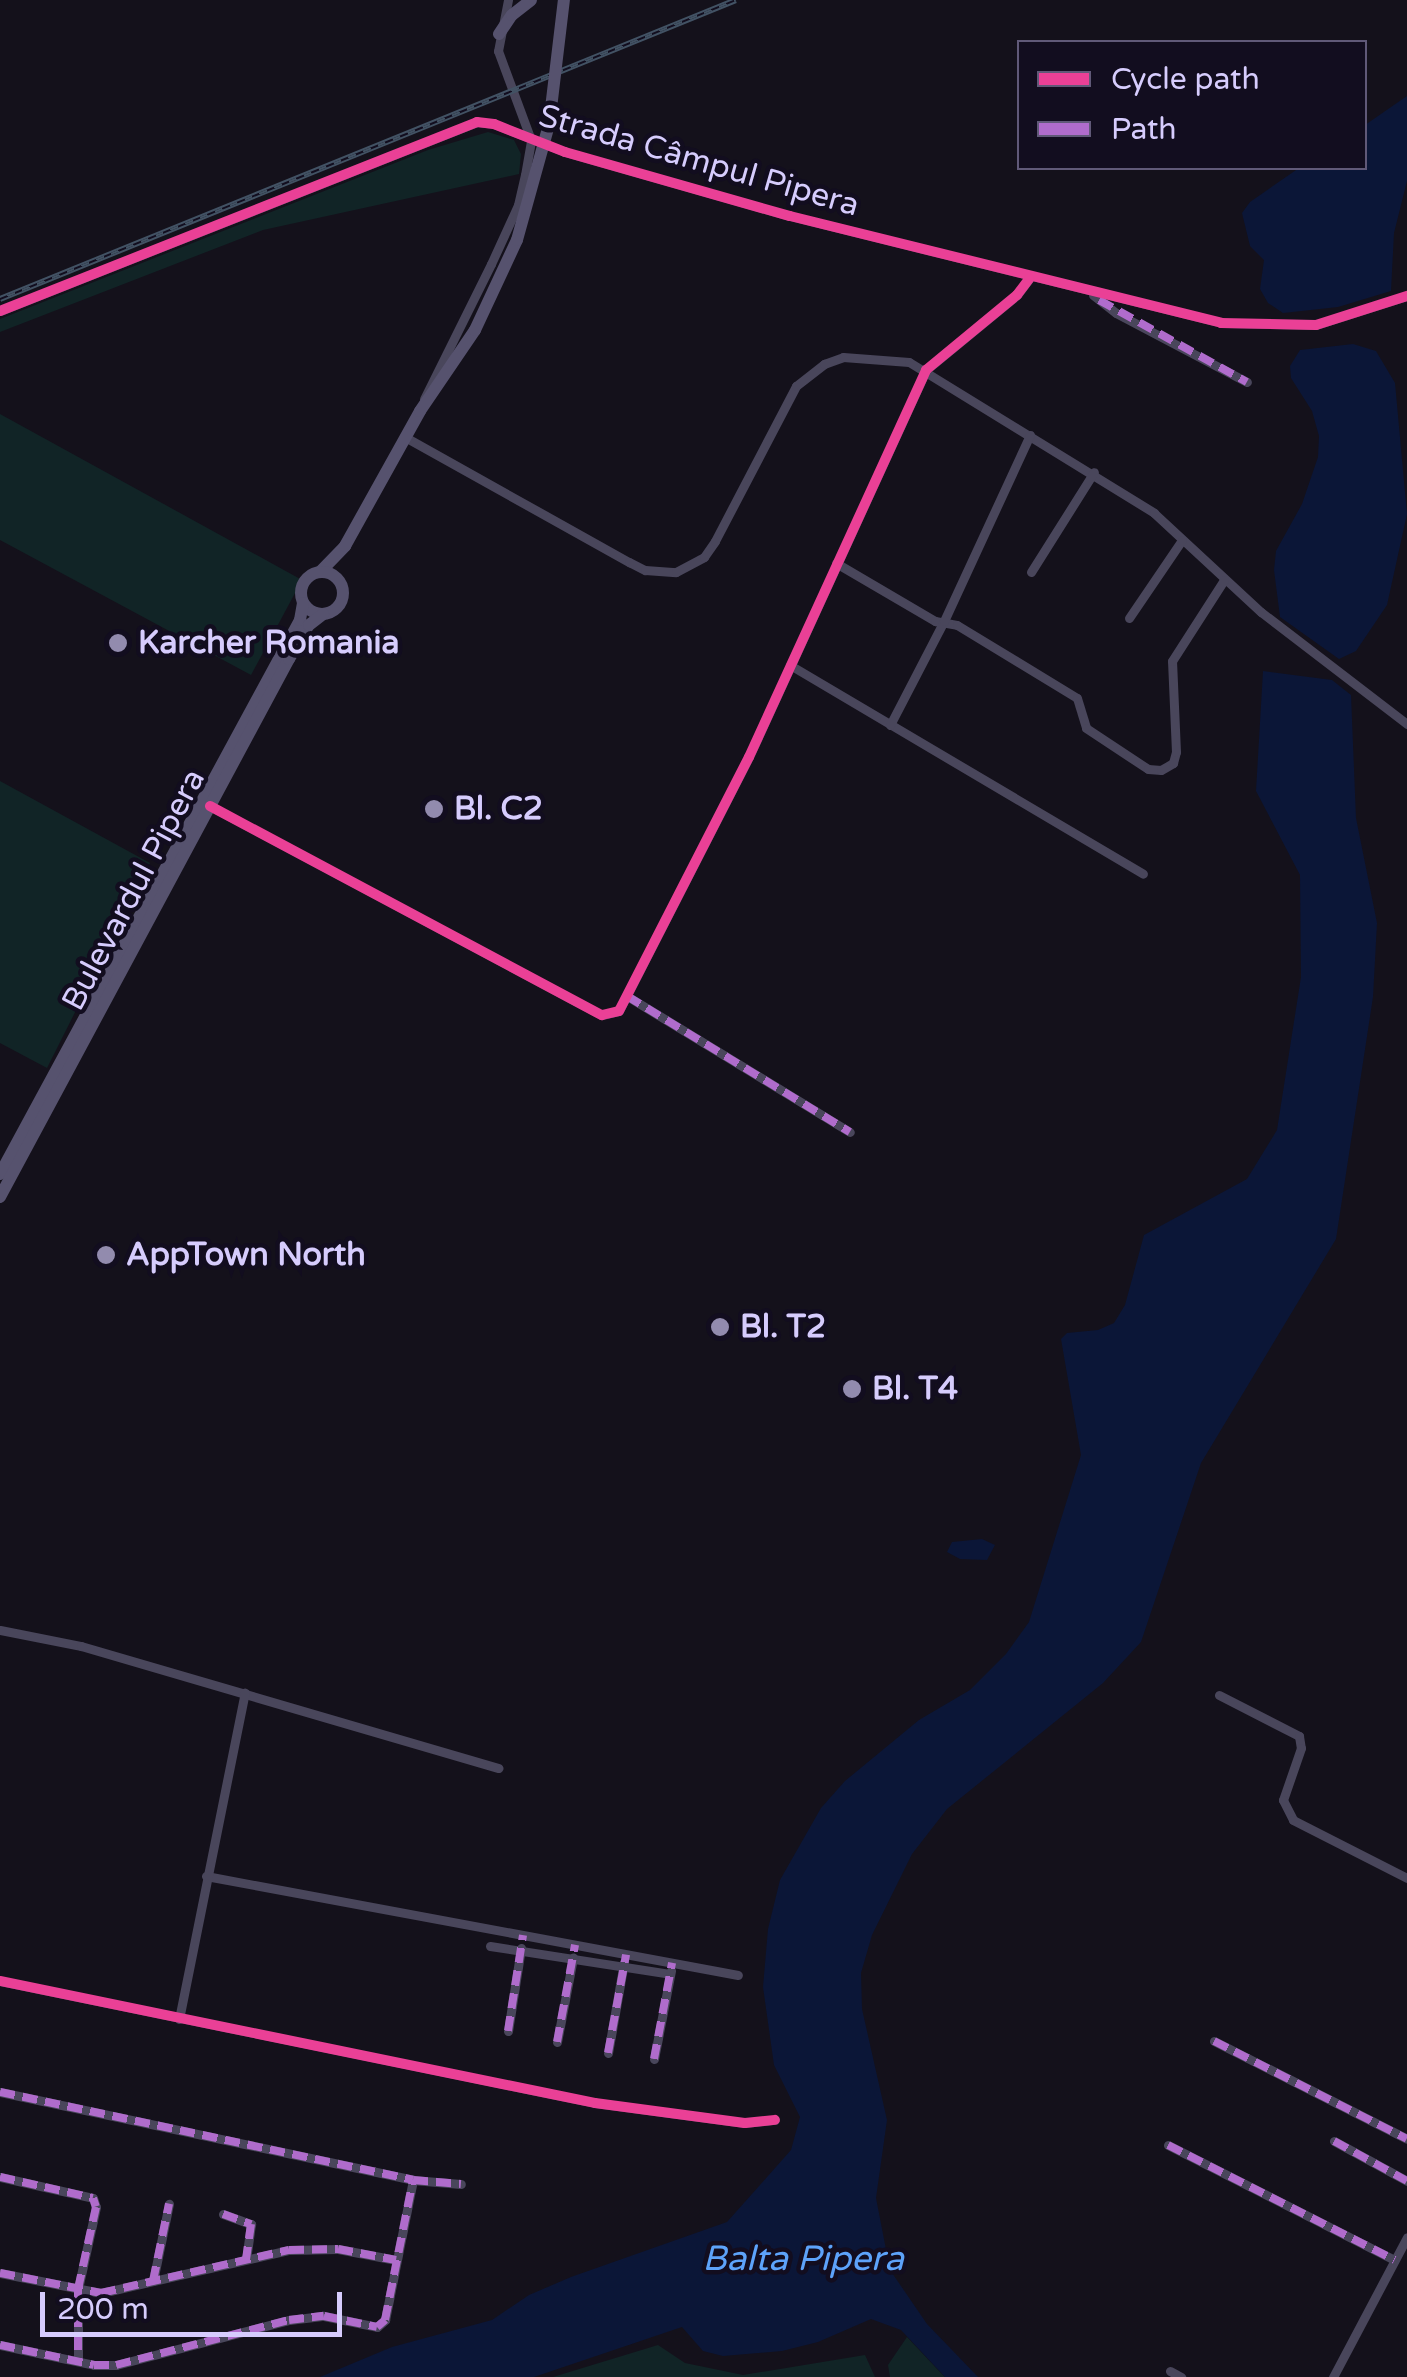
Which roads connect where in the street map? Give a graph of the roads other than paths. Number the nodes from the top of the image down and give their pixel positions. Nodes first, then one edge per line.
1 (508, 0) edge
2 (531, 0) edge
3 (564, 0) edge
4 (500, 34) junction
5 (532, 140) junction
6 (1029, 278) junction
7 (1090, 293) junction
8 (1407, 296) edge
9 (0, 311) edge
10 (926, 370) junction
11 (1247, 382) dead end
12 (420, 410) junction
13 (1030, 435) junction
14 (404, 437) junction
15 (1094, 472) junction
16 (1182, 540) junction
17 (345, 546) junction
18 (836, 563) junction
19 (320, 572) junction
20 (1032, 572) dead end
21 (337, 578) junction
22 (1224, 580) junction
23 (303, 603) junction
24 (324, 614) junction
25 (1129, 618) dead end
26 (944, 621) junction
27 (790, 666) junction
28 (1407, 724) edge
29 (890, 725) junction
30 (210, 806) junction
31 (1143, 874) dead end
32 (627, 996) junction
33 (850, 1132) dead end
34 (0, 1174) edge
35 (0, 1197) edge
36 (0, 1630) edge
37 (245, 1693) junction
38 (1219, 1695) dead end
39 (500, 1768) dead end
40 (206, 1876) junction
41 (1407, 1878) edge
42 (523, 1936) junction
43 (575, 1945) junction
44 (490, 1946) dead end
45 (520, 1950) junction
46 (626, 1954) junction
47 (572, 1959) junction
48 (624, 1966) junction
49 (671, 1969) junction
50 (738, 1976) dead end
51 (0, 1981) edge
52 (179, 2019) junction
53 (508, 2032) dead end
54 (1214, 2041) dead end
55 (557, 2042) dead end
56 (608, 2053) dead end
57 (654, 2060) dead end
58 (0, 2092) edge
59 (775, 2120) dead end
60 (1407, 2139) edge
61 (1334, 2141) dead end
62 (1168, 2144) dead end
63 (0, 2177) edge
64 (413, 2180) junction
65 (1407, 2180) edge
66 (461, 2184) dead end
67 (169, 2204) dead end
68 (223, 2214) dead end
69 (1407, 2237) edge
70 (246, 2259) junction
71 (396, 2260) junction
72 (1395, 2260) junction
73 (0, 2273) edge
74 (153, 2281) junction
75 (78, 2289) junction
76 (0, 2345) edge
77 (78, 2362) junction
78 (1170, 2371) dead end
79 (1181, 2377) edge
80 (1333, 2377) edge

1 - 4 street
2 - 4 main road
3 - 12 main road, bridge
4 - 5 street
5 - 6 street, Strada Câmpul Pipera
5 - 9 street, Strada Câmpul Pipera
5 - 12 street
6 - 7 street, Strada Câmpul Pipera
6 - 10 street
7 - 8 street, Strada Câmpul Pipera
7 - 11 street
10 - 13 street
10 - 14 street
10 - 18 street
12 - 14 main road
13 - 15 street
13 - 26 street
14 - 17 main road
15 - 16 street
15 - 20 street
16 - 22 street
16 - 25 street
17 - 19 main road
17 - 21 main road
18 - 26 street
18 - 27 street
19 - 21 main road
19 - 23 main road
21 - 24 main road
22 - 26 street
22 - 28 street
23 - 24 main road
23 - 34 main road, Bulevardul Pipera
24 - 30 main road, Bulevardul Pipera
26 - 29 street
27 - 29 street
27 - 32 street
29 - 31 street
30 - 32 street
30 - 35 main road, Bulevardul Pipera
32 - 33 street
36 - 37 street
37 - 39 street
37 - 40 street
38 - 41 street
40 - 42 street
40 - 52 street
42 - 43 street
42 - 45 street
43 - 46 street
43 - 47 street
44 - 45 street
45 - 47 street
45 - 53 street
46 - 48 street
46 - 49 street
47 - 48 street
47 - 55 street
48 - 49 street
48 - 56 street
49 - 50 street
49 - 57 street
51 - 52 street
52 - 59 street
54 - 60 street
58 - 64 street
61 - 65 street
62 - 72 street
63 - 75 street
64 - 66 street
64 - 71 street
67 - 74 street
68 - 70 street
69 - 72 street
70 - 71 street
70 - 74 street
71 - 77 street
72 - 80 street
73 - 75 street
74 - 75 street
75 - 77 street
76 - 77 street
78 - 79 street

